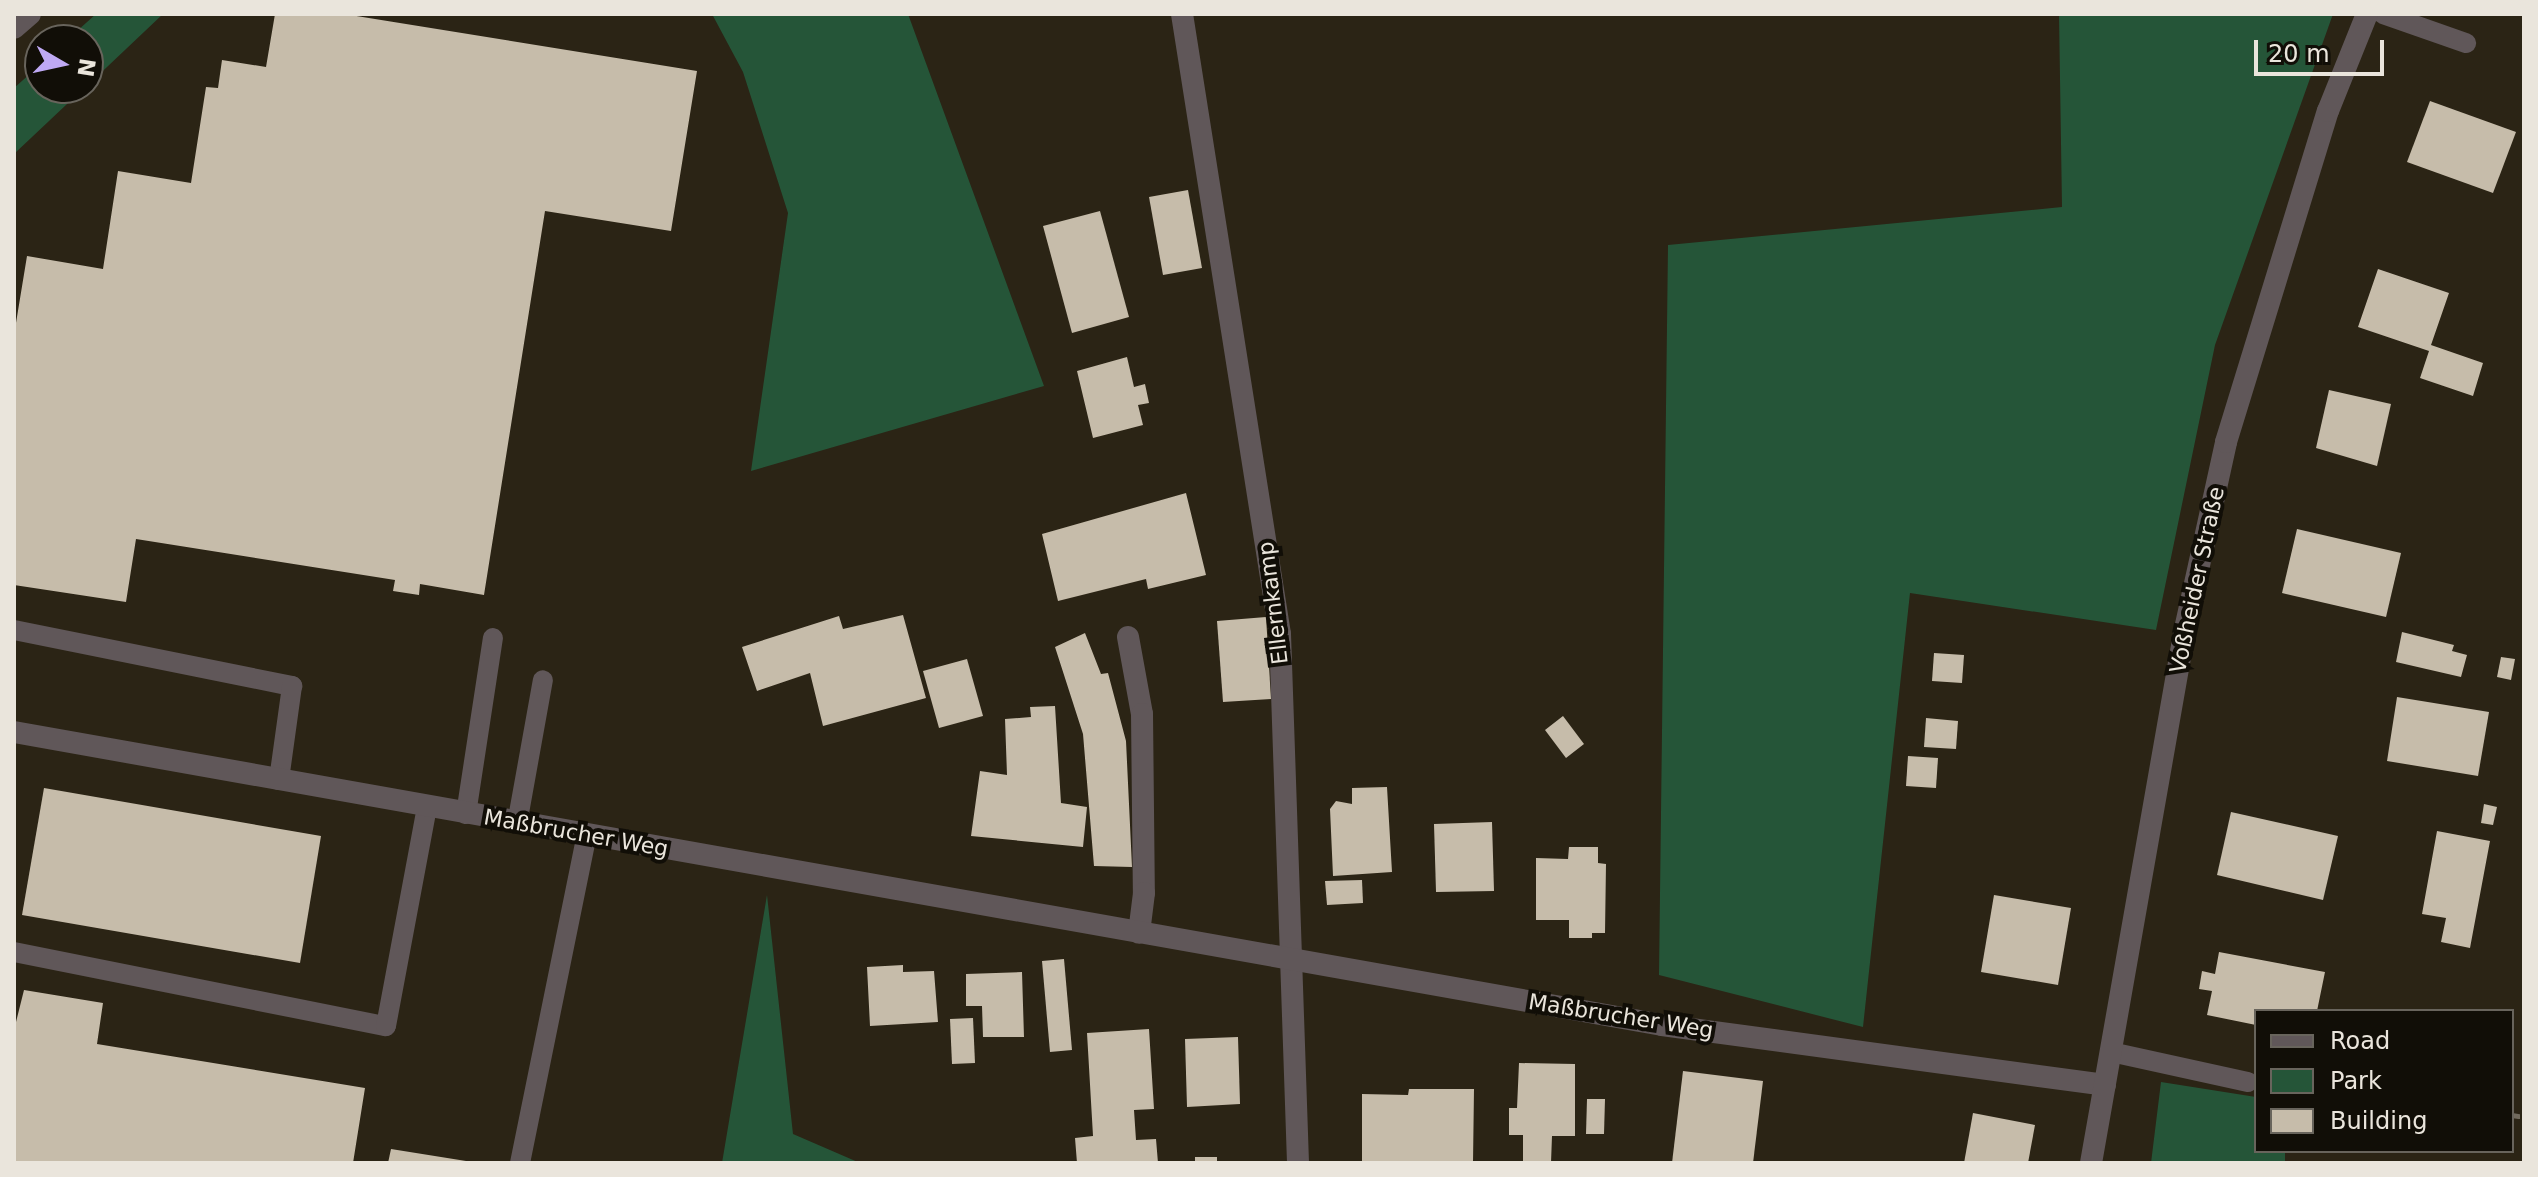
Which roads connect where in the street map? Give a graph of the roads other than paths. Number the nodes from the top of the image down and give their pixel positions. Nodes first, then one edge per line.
1 (30, 14) edge
2 (1182, 14) edge
3 (2367, 14) edge
4 (2383, 14) edge
5 (14, 28) edge
6 (2466, 43) dead end
7 (14, 630) edge
8 (1128, 637) dead end
9 (493, 638) dead end
10 (543, 680) dead end
11 (14, 732) edge
12 (279, 780) junction
13 (427, 807) junction
14 (466, 814) junction
15 (517, 824) junction
16 (587, 835) junction
17 (1139, 933) junction
18 (14, 952) edge
19 (1293, 958) junction
20 (2111, 1052) junction
21 (2248, 1082) dead end
22 (2105, 1085) junction
23 (520, 1163) edge
24 (1298, 1163) edge
25 (2091, 1163) edge

1 - 5 street
2 - 19 street, Ellernkamp
3 - 20 street, Voßheider Straße
4 - 6 lane
7 - 12 lane
8 - 17 street
9 - 14 lane
10 - 15 lane
11 - 12 street, Maßbrucher Weg
12 - 13 street, Maßbrucher Weg
13 - 14 street, Maßbrucher Weg
13 - 18 lane
14 - 15 street, Maßbrucher Weg
15 - 16 street, Maßbrucher Weg
16 - 17 street, Maßbrucher Weg
16 - 23 lane
17 - 19 street, Maßbrucher Weg
19 - 22 street, Maßbrucher Weg
19 - 24 street, Ellernkamp
20 - 21 lane
20 - 22 street, Voßheider Straße
22 - 25 street, Voßheider Straße

